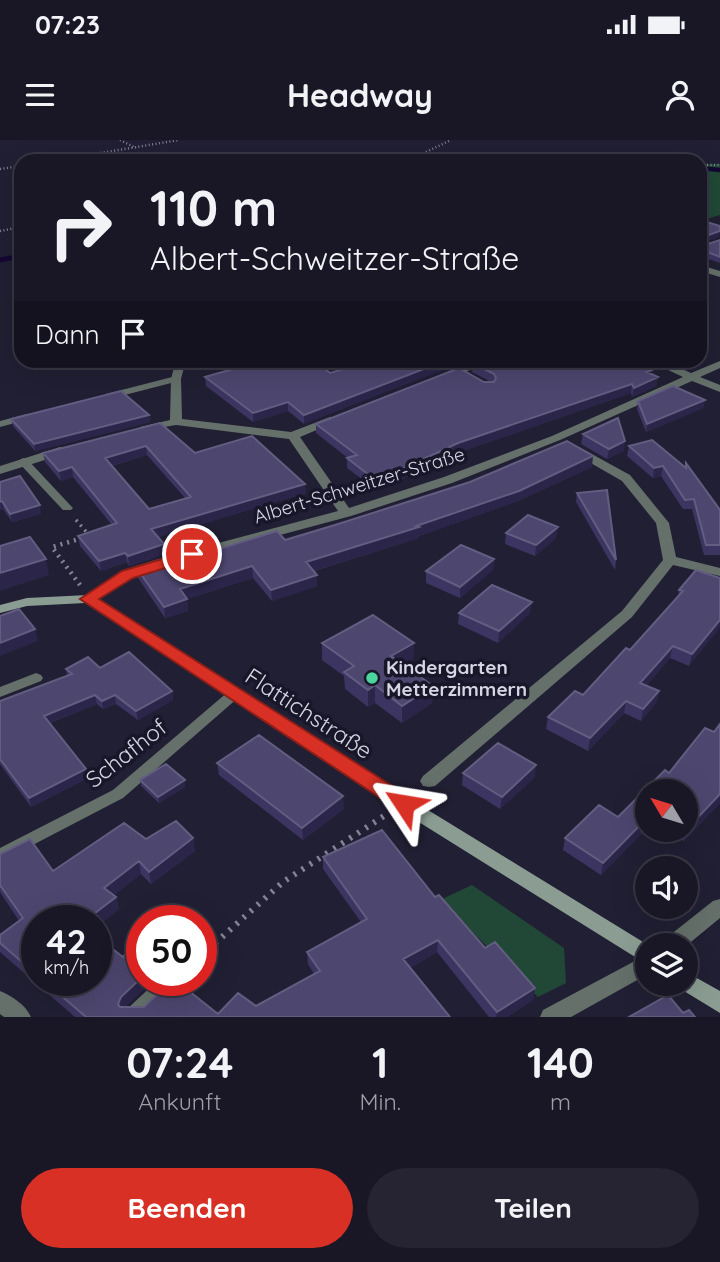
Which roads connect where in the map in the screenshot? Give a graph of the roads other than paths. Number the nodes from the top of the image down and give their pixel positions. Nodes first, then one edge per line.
1 (720, 364) edge
2 (179, 368) edge
3 (475, 368) edge
4 (671, 368) edge
5 (692, 377) junction
6 (176, 379) junction
7 (435, 380) edge
8 (720, 389) edge
9 (95, 400) edge
10 (351, 413) edge
11 (41, 414) edge
12 (176, 422) junction
13 (0, 424) edge
14 (125, 434) edge
15 (292, 436) junction
16 (556, 438) junction
17 (74, 448) edge
18 (23, 461) junction
19 (0, 470) edge
20 (70, 513) road end
21 (346, 513) junction
22 (670, 560) junction
23 (720, 572) edge
24 (88, 599) junction
25 (0, 609) edge
26 (36, 678) dead end
27 (0, 692) edge
28 (234, 694) junction
29 (429, 781) dead end
30 (0, 856) edge
31 (720, 907) edge
32 (687, 933) edge
33 (635, 948) edge
34 (635, 970) edge
35 (698, 989) edge
36 (154, 996) edge
37 (0, 1001) edge
38 (720, 1003) edge
39 (19, 1017) edge
40 (132, 1017) edge
41 (551, 1017) edge

1 - 5 street, Albert-Schweitzer-Straße
2 - 6 street
3 - 7 street
4 - 5 street
5 - 8 street
5 - 16 street, Albert-Schweitzer-Straße
6 - 9 lane
6 - 12 street
10 - 15 street
11 - 13 lane
12 - 14 street
12 - 15 street
15 - 21 street
16 - 21 street, Albert-Schweitzer-Straße
16 - 22 street
17 - 18 street
18 - 19 street
18 - 20 lane
21 - 24 street, Albert-Schweitzer-Straße
22 - 23 street
22 - 29 street
24 - 25 main road, Albert-Schweitzer-Straße
24 - 28 main road, Flattichstraße
26 - 27 lane
28 - 30 lane, Schafhof
28 - 33 main road, Flattichstraße
31 - 32 street
34 - 41 street
35 - 38 main road
36 - 40 lane
37 - 39 street

